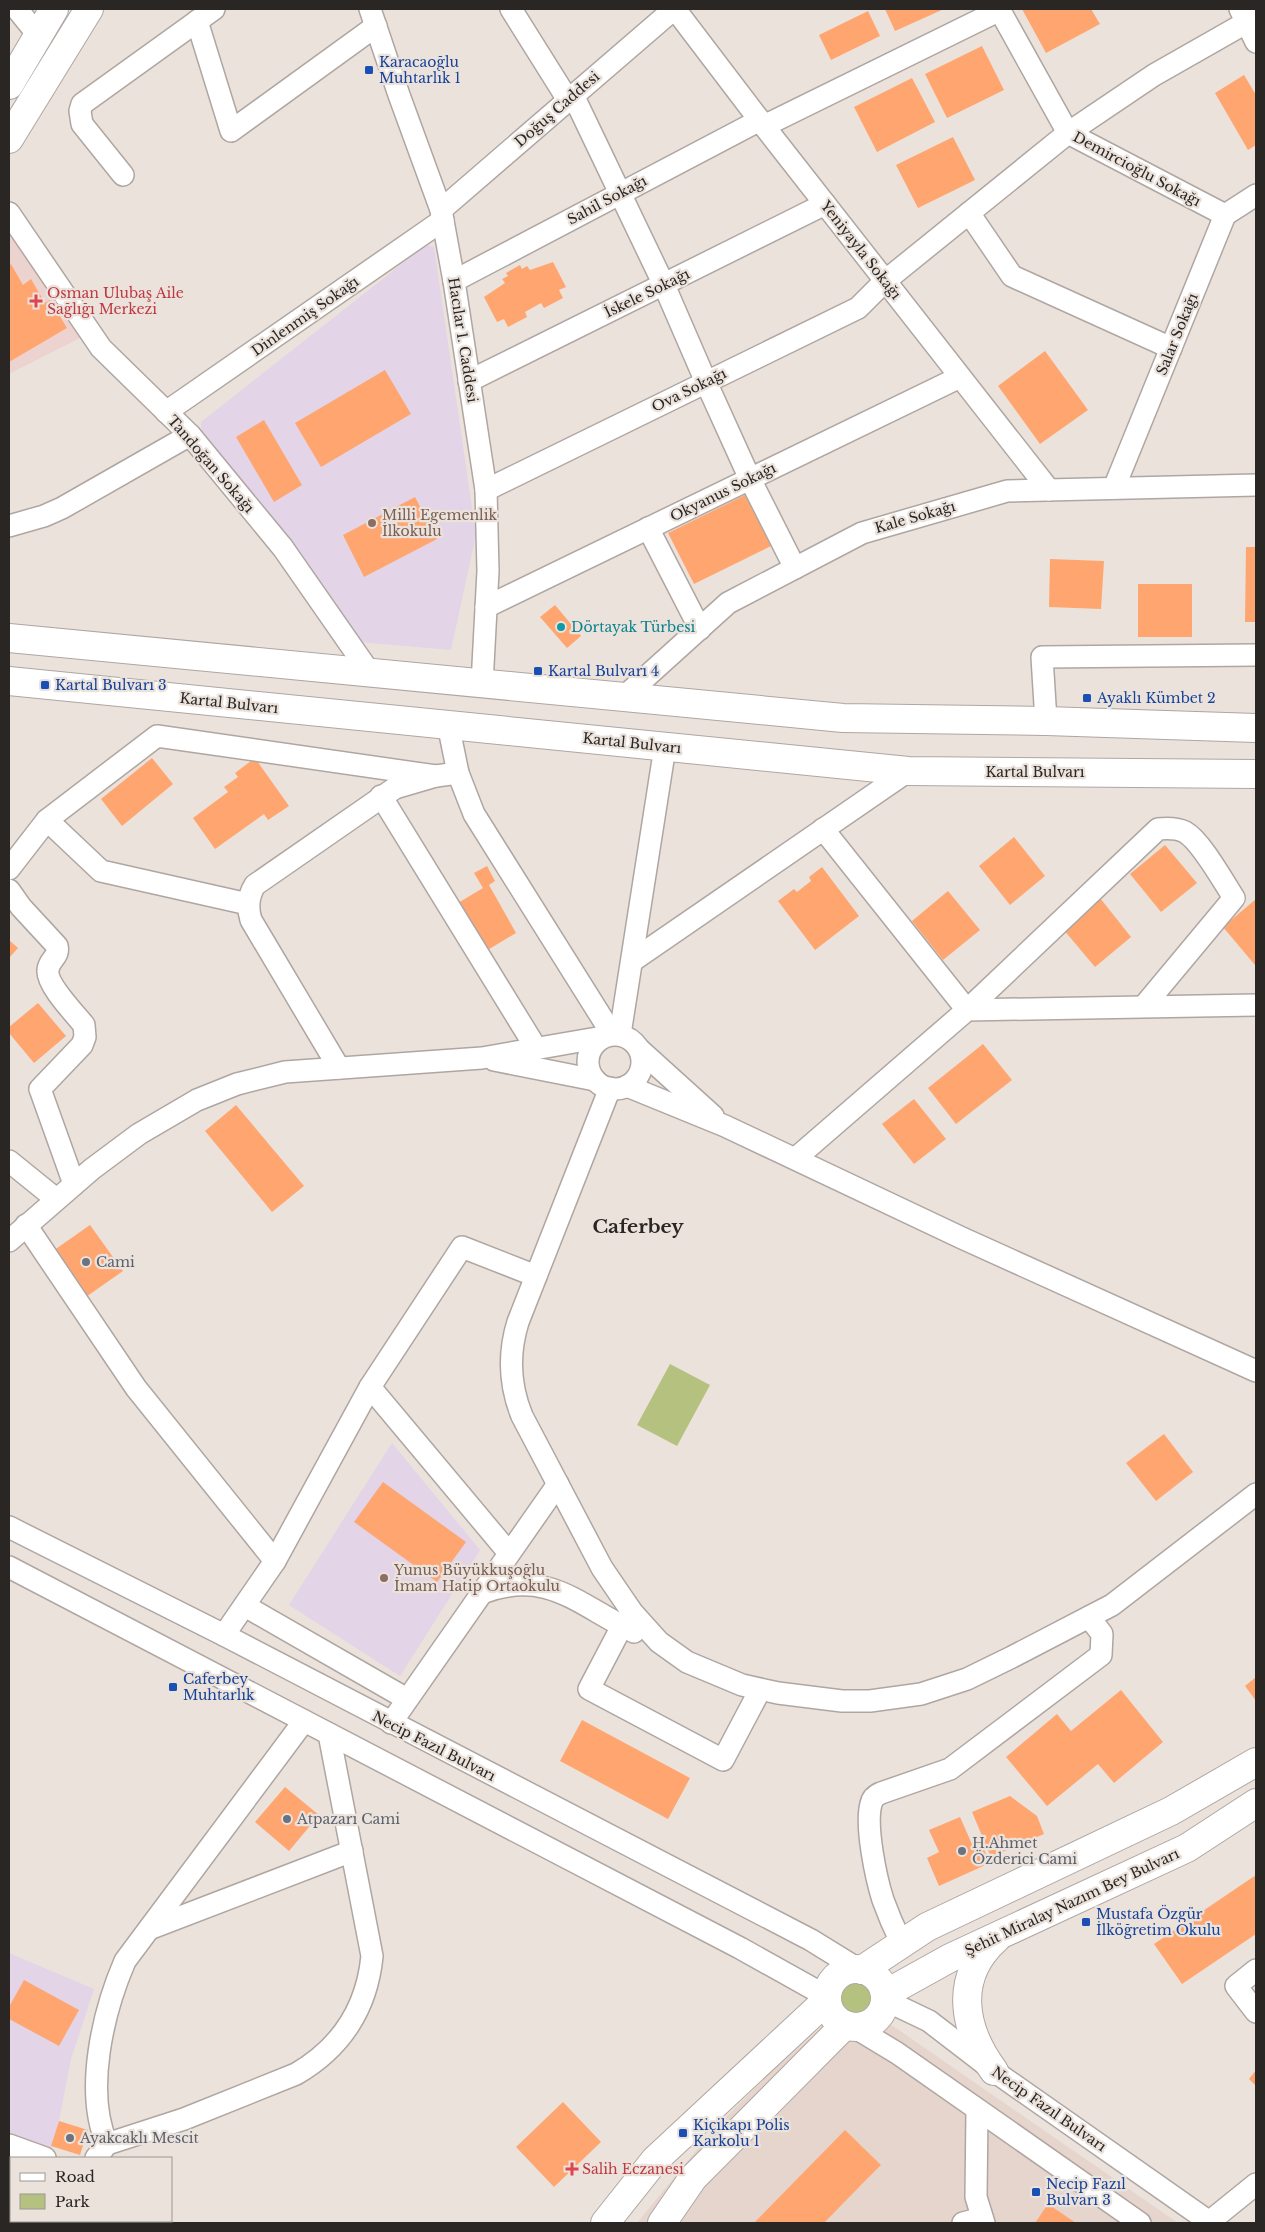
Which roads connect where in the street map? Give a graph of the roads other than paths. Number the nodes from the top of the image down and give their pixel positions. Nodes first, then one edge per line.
1 (18, 9) edge
2 (54, 9) edge
3 (89, 9) edge
4 (214, 9) edge
5 (512, 9) edge
6 (674, 9) edge
7 (1000, 9) edge
8 (1248, 16) edge
9 (373, 17) edge
10 (197, 21) junction
11 (38, 35) junction
12 (1256, 42) edge
13 (9, 85) edge
14 (570, 98) junction
15 (762, 123) junction
16 (1068, 133) junction
17 (9, 139) edge
18 (123, 175) dead end
19 (620, 193) junction
20 (1256, 195) edge
21 (825, 204) junction
22 (9, 212) edge
23 (969, 214) junction
24 (442, 215) junction
25 (1225, 215) junction
26 (454, 281) junction
27 (885, 281) junction
28 (664, 285) junction
29 (1171, 348) junction
30 (960, 377) junction
31 (469, 381) junction
32 (706, 382) junction
33 (166, 412) junction
34 (190, 435) junction
35 (750, 479) junction
36 (1256, 485) edge
37 (1114, 488) junction
38 (486, 490) junction
39 (1049, 490) junction
40 (9, 526) edge
41 (648, 528) junction
42 (795, 568) junction
43 (486, 607) junction
44 (700, 629) junction
45 (9, 638) edge
46 (1256, 655) edge
47 (370, 673) junction
48 (482, 684) junction
49 (12, 686) edge
50 (625, 696) junction
51 (1046, 721) junction
52 (448, 724) junction
53 (1256, 728) edge
54 (665, 746) junction
55 (908, 772) junction
56 (458, 773) junction
57 (1256, 774) edge
58 (436, 776) junction
59 (380, 796) junction
60 (47, 820) junction
61 (823, 829) junction
62 (9, 869) edge
63 (9, 890) edge
64 (248, 904) junction
65 (632, 961) junction
66 (1144, 1006) junction
67 (1256, 1006) edge
68 (967, 1010) junction
69 (612, 1035) junction
70 (536, 1048) junction
71 (640, 1050) junction
72 (482, 1058) junction
73 (339, 1068) junction
74 (610, 1085) junction
75 (724, 1126) junction
76 (796, 1158) junction
77 (9, 1161) edge
78 (74, 1184) junction
79 (56, 1199) junction
80 (26, 1225) junction
81 (9, 1241) edge
82 (536, 1276) junction
83 (1256, 1371) edge
84 (370, 1387) junction
85 (558, 1484) junction
86 (1256, 1494) edge
87 (9, 1527) edge
88 (509, 1553) junction
89 (274, 1561) junction
90 (9, 1567) edge
91 (482, 1592) junction
92 (245, 1606) junction
93 (1089, 1617) junction
94 (622, 1626) junction
95 (224, 1636) junction
96 (659, 1642) junction
97 (760, 1690) junction
98 (407, 1699) junction
99 (304, 1721) junction
100 (391, 1723) junction
101 (329, 1734) junction
102 (1256, 1762) edge
103 (1256, 1803) edge
104 (352, 1851) junction
105 (148, 1929) junction
106 (1001, 1935) junction
107 (901, 1942) junction
108 (860, 1969) junction
109 (1256, 1970) edge
110 (885, 1997) junction
111 (827, 1998) junction
112 (1256, 2012) edge
113 (849, 2026) junction
114 (994, 2071) junction
115 (977, 2110) junction
116 (9, 2145) edge
117 (101, 2151) edge
118 (42, 2157) edge
119 (1256, 2184) edge
120 (976, 2221) edge
121 (605, 2223) edge
122 (662, 2223) edge
123 (1140, 2223) edge
124 (1210, 2223) edge

1 - 11 street
2 - 11 main road
3 - 17 main road
4 - 10 street
5 - 14 street
6 - 14 street, Doğuş Caddesi
6 - 15 street, Yeniyayla Sokağı
7 - 15 street, Sahil Sokağı
7 - 16 street, Demircioğlu Sokağı
8 - 12 street
8 - 16 street, Ova Sokağı
9 - 10 street
9 - 24 street, Hacılar 1. Caddesi
10 - 18 street
11 - 13 main road
14 - 19 street
14 - 24 street, Doğuş Caddesi
15 - 19 street, Sahil Sokağı
15 - 21 street, Yeniyayla Sokağı
16 - 23 street, Ova Sokağı
16 - 25 street, Demircioğlu Sokağı
19 - 26 street, Sahil Sokağı
19 - 28 street
20 - 25 street
21 - 27 street, Yeniyayla Sokağı
21 - 28 street, İskele Sokağı
22 - 33 street, Tandoğan Sokağı
23 - 27 street, Ova Sokağı
23 - 29 street
24 - 26 street, Hacılar 1. Caddesi
24 - 33 street, Dinlenmiş Sokağı
25 - 29 street, Salar Sokağı
26 - 31 street, Hacılar 1. Caddesi
27 - 30 street, Yeniyayla Sokağı
27 - 32 street, Ova Sokağı
28 - 31 street, İskele Sokağı
28 - 32 street
29 - 37 street, Salar Sokağı
30 - 35 street, Okyanus Sokağı
30 - 39 street, Yeniyayla Sokağı
31 - 38 street, Hacılar 1. Caddesi
32 - 35 street
32 - 38 street, Ova Sokağı
33 - 34 street, Tandoğan Sokağı
34 - 40 street
34 - 47 street, Tandoğan Sokağı
35 - 41 street, Okyanus Sokağı
35 - 42 street
36 - 37 street, Kale Sokağı
37 - 39 street, Kale Sokağı
38 - 43 street, Hacılar 1. Caddesi
39 - 42 street, Kale Sokağı
41 - 43 street, Okyanus Sokağı
41 - 44 street
42 - 44 street, Kale Sokağı
43 - 48 street, Hacılar 1. Caddesi
44 - 50 street, Kale Sokağı
45 - 47 main road
46 - 51 street
47 - 48 main road
48 - 50 main road
49 - 52 main road, Kartal Bulvarı
50 - 51 main road
51 - 53 main road
52 - 54 main road, Kartal Bulvarı
52 - 56 street
54 - 55 main road, Kartal Bulvarı
54 - 65 street
55 - 57 main road, Kartal Bulvarı
55 - 61 street
56 - 58 street
56 - 69 street
58 - 59 street
58 - 60 street
59 - 64 street
59 - 70 street
60 - 62 street
60 - 64 street
61 - 65 street
61 - 68 street
63 - 78 street
64 - 73 street
65 - 69 street
66 - 67 street
66 - 68 street
66 - 68 street
68 - 76 street
69 - 70 street
69 - 71 street
69 - 74 street
70 - 72 street
71 - 74 street
71 - 75 street
72 - 73 street
72 - 74 street
73 - 78 street
74 - 75 street
74 - 82 street
75 - 76 street
76 - 83 street
77 - 79 street
78 - 79 street
79 - 80 street
80 - 81 street
80 - 89 street
82 - 84 street
82 - 85 street
84 - 88 street
84 - 89 street
85 - 88 street
85 - 96 street
86 - 93 street
87 - 95 street, Necip Fazıl Bulvarı
88 - 91 street
89 - 92 street
90 - 99 street
91 - 94 street
91 - 98 street
92 - 95 street
92 - 98 street
93 - 97 street
93 - 107 street
94 - 96 street
94 - 97 street
95 - 100 street, Necip Fazıl Bulvarı
96 - 97 street
98 - 100 street
99 - 101 street
99 - 105 street
100 - 108 street, Necip Fazıl Bulvarı
101 - 104 street
101 - 111 street
102 - 107 main road
103 - 106 main road, Şehit Miralay Nazım Bey Bulvarı
104 - 105 street
104 - 117 street
105 - 117 street
106 - 110 main road, Şehit Miralay Nazım Bey Bulvarı
106 - 114 main road
107 - 108 main road
108 - 110 main road
108 - 111 main road
109 - 112 street
110 - 113 main road
110 - 114 street, Necip Fazıl Bulvarı
111 - 113 main road
111 - 121 main road
113 - 115 street
113 - 122 main road
114 - 124 street, Necip Fazıl Bulvarı
115 - 120 street
115 - 123 street
116 - 118 street
119 - 124 street

